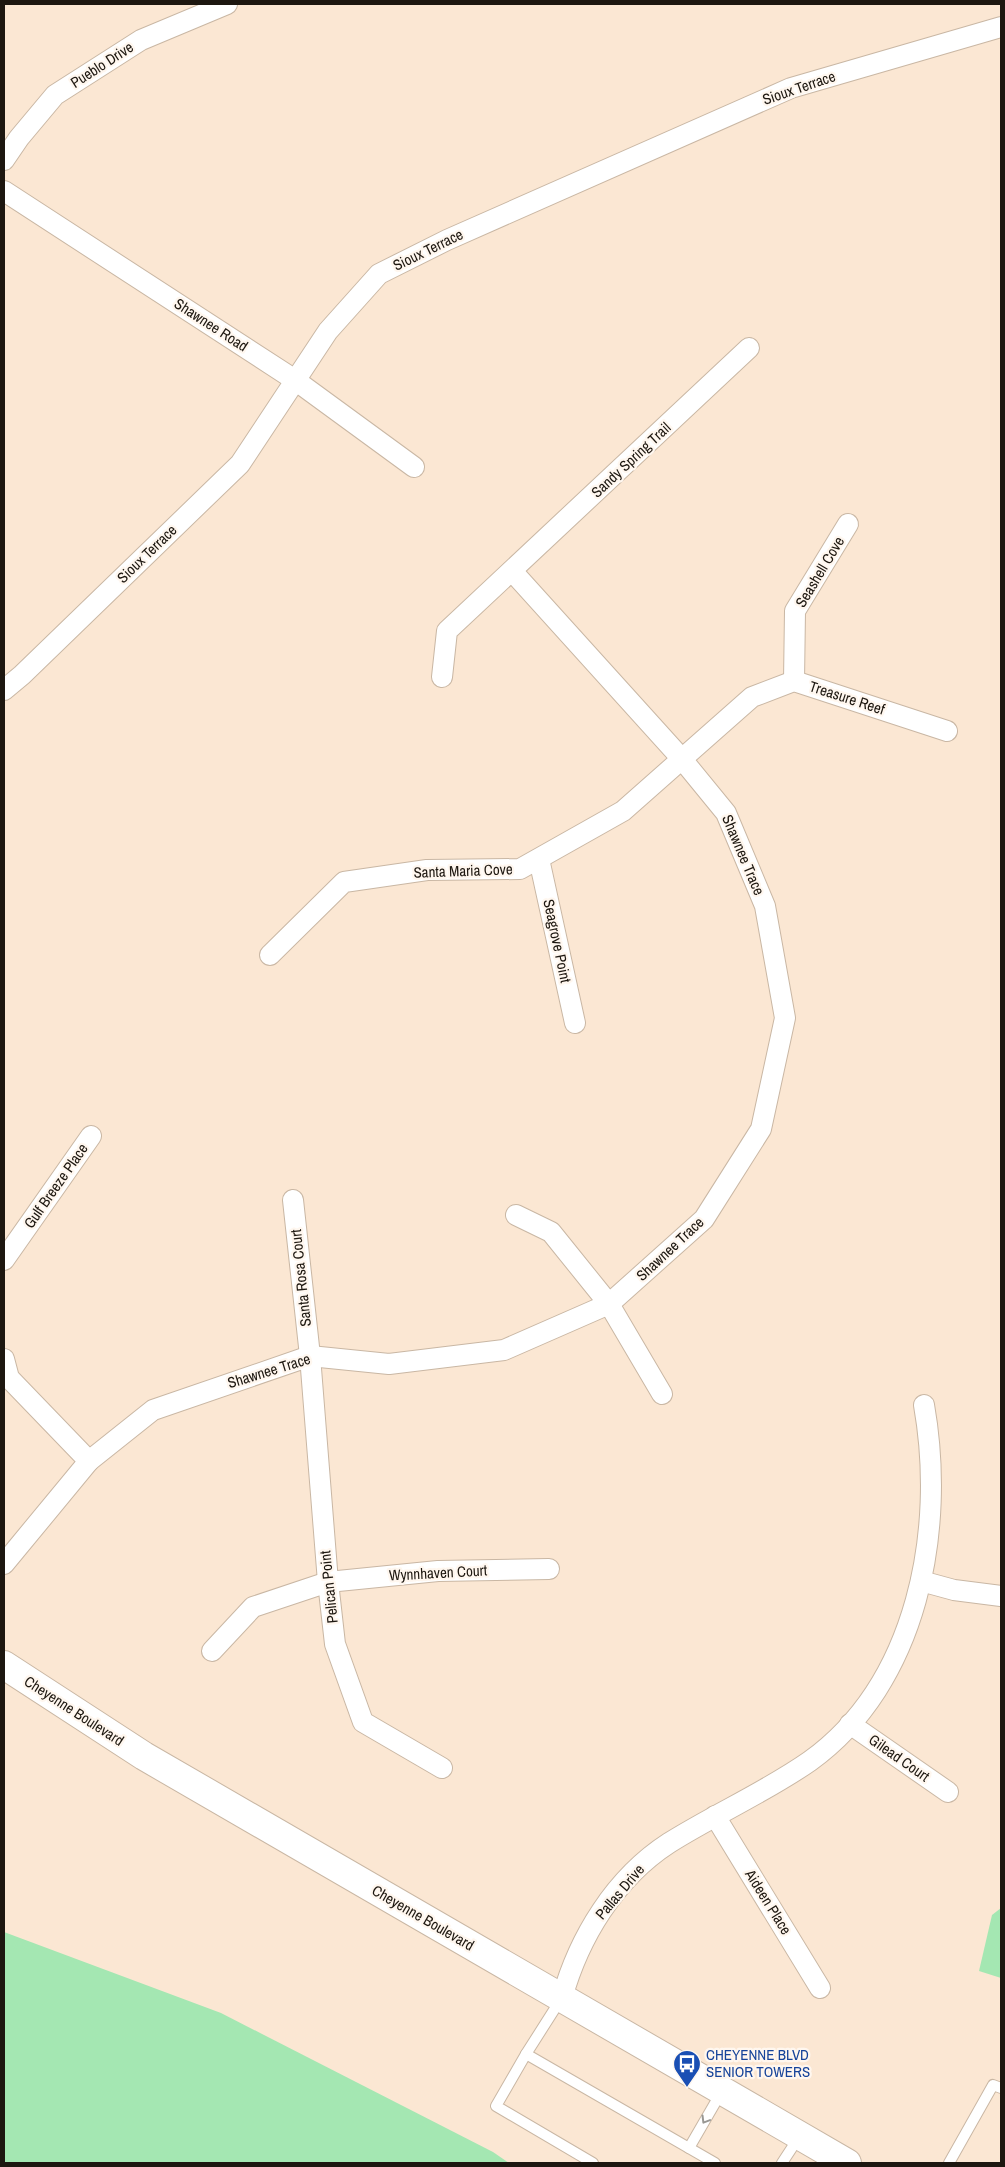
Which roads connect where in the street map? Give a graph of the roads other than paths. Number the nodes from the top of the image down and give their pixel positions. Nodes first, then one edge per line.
1 (227, 4) edge
2 (1001, 27) edge
3 (4, 160) edge
4 (4, 191) edge
5 (749, 348) dead end
6 (295, 380) junction
7 (414, 467) dead end
8 (848, 524) dead end
9 (512, 570) junction
10 (442, 677) dead end
11 (794, 681) junction
12 (4, 690) edge
13 (947, 731) dead end
14 (681, 758) junction
15 (539, 859) junction
16 (270, 955) dead end
17 (575, 1023) dead end
18 (91, 1136) dead end
19 (293, 1200) dead end
20 (516, 1215) dead end
21 (4, 1260) edge
22 (610, 1304) junction
23 (310, 1356) junction
24 (4, 1359) edge
25 (662, 1394) dead end
26 (924, 1405) dead end
27 (89, 1461) junction
28 (4, 1564) edge
29 (549, 1569) dead end
30 (921, 1581) junction
31 (328, 1582) junction
32 (1001, 1596) edge
33 (212, 1651) dead end
34 (4, 1664) edge
35 (850, 1724) junction
36 (442, 1768) dead end
37 (948, 1792) dead end
38 (715, 1816) junction
39 (820, 1988) dead end
40 (562, 1998) junction
41 (526, 2054) junction
42 (1001, 2088) edge
43 (722, 2091) junction
44 (799, 2136) junction
45 (689, 2148) junction
46 (593, 2163) edge
47 (715, 2163) edge
48 (782, 2163) edge
49 (847, 2163) edge
50 (949, 2163) edge

1 - 3 street, Pueblo Drive
2 - 6 street, Sioux Terrace
4 - 6 street, Shawnee Road
5 - 9 street, Sandy Spring Trail
6 - 7 street, Shawnee Road
6 - 12 street, Sioux Terrace
8 - 11 street, Seashell Cove
9 - 10 street, Sandy Spring Trail
9 - 14 street, Shawnee Trace
11 - 13 street, Treasure Reef
11 - 14 street, Treasure Reef
14 - 15 street, Santa Maria Cove
14 - 22 street, Shawnee Trace
15 - 16 street, Santa Maria Cove
15 - 17 street, Seagrove Point
18 - 21 street, Gulf Breeze Place
19 - 23 street, Santa Rosa Court
20 - 22 street
22 - 23 street, Shawnee Trace
22 - 25 street
23 - 27 street, Shawnee Trace
23 - 31 street, Pelican Point
24 - 27 street
26 - 30 street, Pallas Drive
27 - 28 street, Shawnee Trace
29 - 31 street, Wynnhaven Court
30 - 32 street
30 - 35 street, Pallas Drive
31 - 33 street, Wynnhaven Court
31 - 36 street, Pelican Point
34 - 40 street, Cheyenne Boulevard
35 - 37 street, Gilead Court
35 - 38 street, Pallas Drive
38 - 39 street, Aideen Place
38 - 40 street, Pallas Drive
40 - 41 lane
40 - 43 street, Cheyenne Boulevard
41 - 45 lane
41 - 46 lane
42 - 50 lane
43 - 44 street, Cheyenne Boulevard
43 -> 45 lane
44 - 48 lane
44 - 49 street, Cheyenne Boulevard
45 - 47 lane

